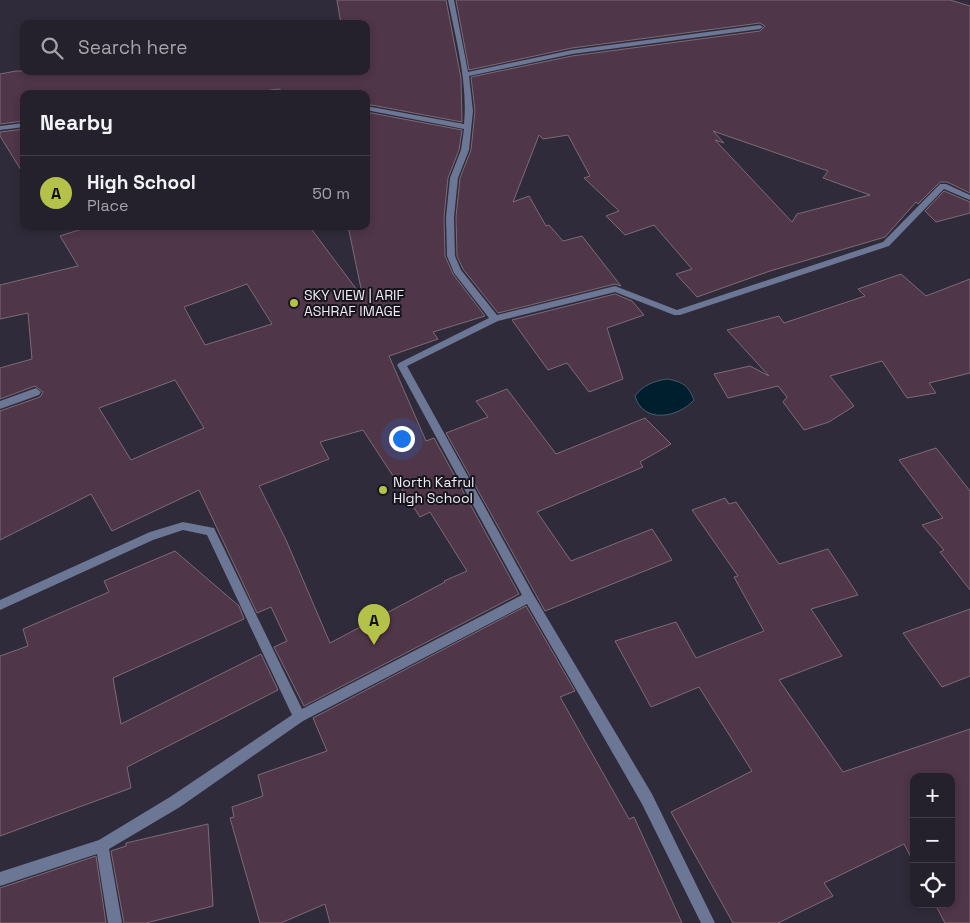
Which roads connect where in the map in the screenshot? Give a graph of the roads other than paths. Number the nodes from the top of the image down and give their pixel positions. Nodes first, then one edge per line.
1 (452, 0) edge
2 (760, 27) dead end
3 (465, 75) junction
4 (370, 109) edge
5 (20, 126) edge
6 (467, 127) junction
7 (0, 128) edge
8 (970, 198) edge
9 (495, 319) junction
10 (36, 392) dead end
11 (0, 405) edge
12 (529, 597) junction
13 (0, 605) edge
14 (299, 717) junction
15 (102, 846) junction
16 (0, 879) edge
17 (114, 923) edge
18 (708, 923) edge

1 - 3 street
2 - 3 street
3 - 6 street
4 - 6 street
5 - 7 street
6 - 9 street
8 - 9 street
9 - 12 street
10 - 11 street
12 - 14 street
12 - 18 street
13 - 14 street
14 - 15 street
15 - 16 street
15 - 17 street

